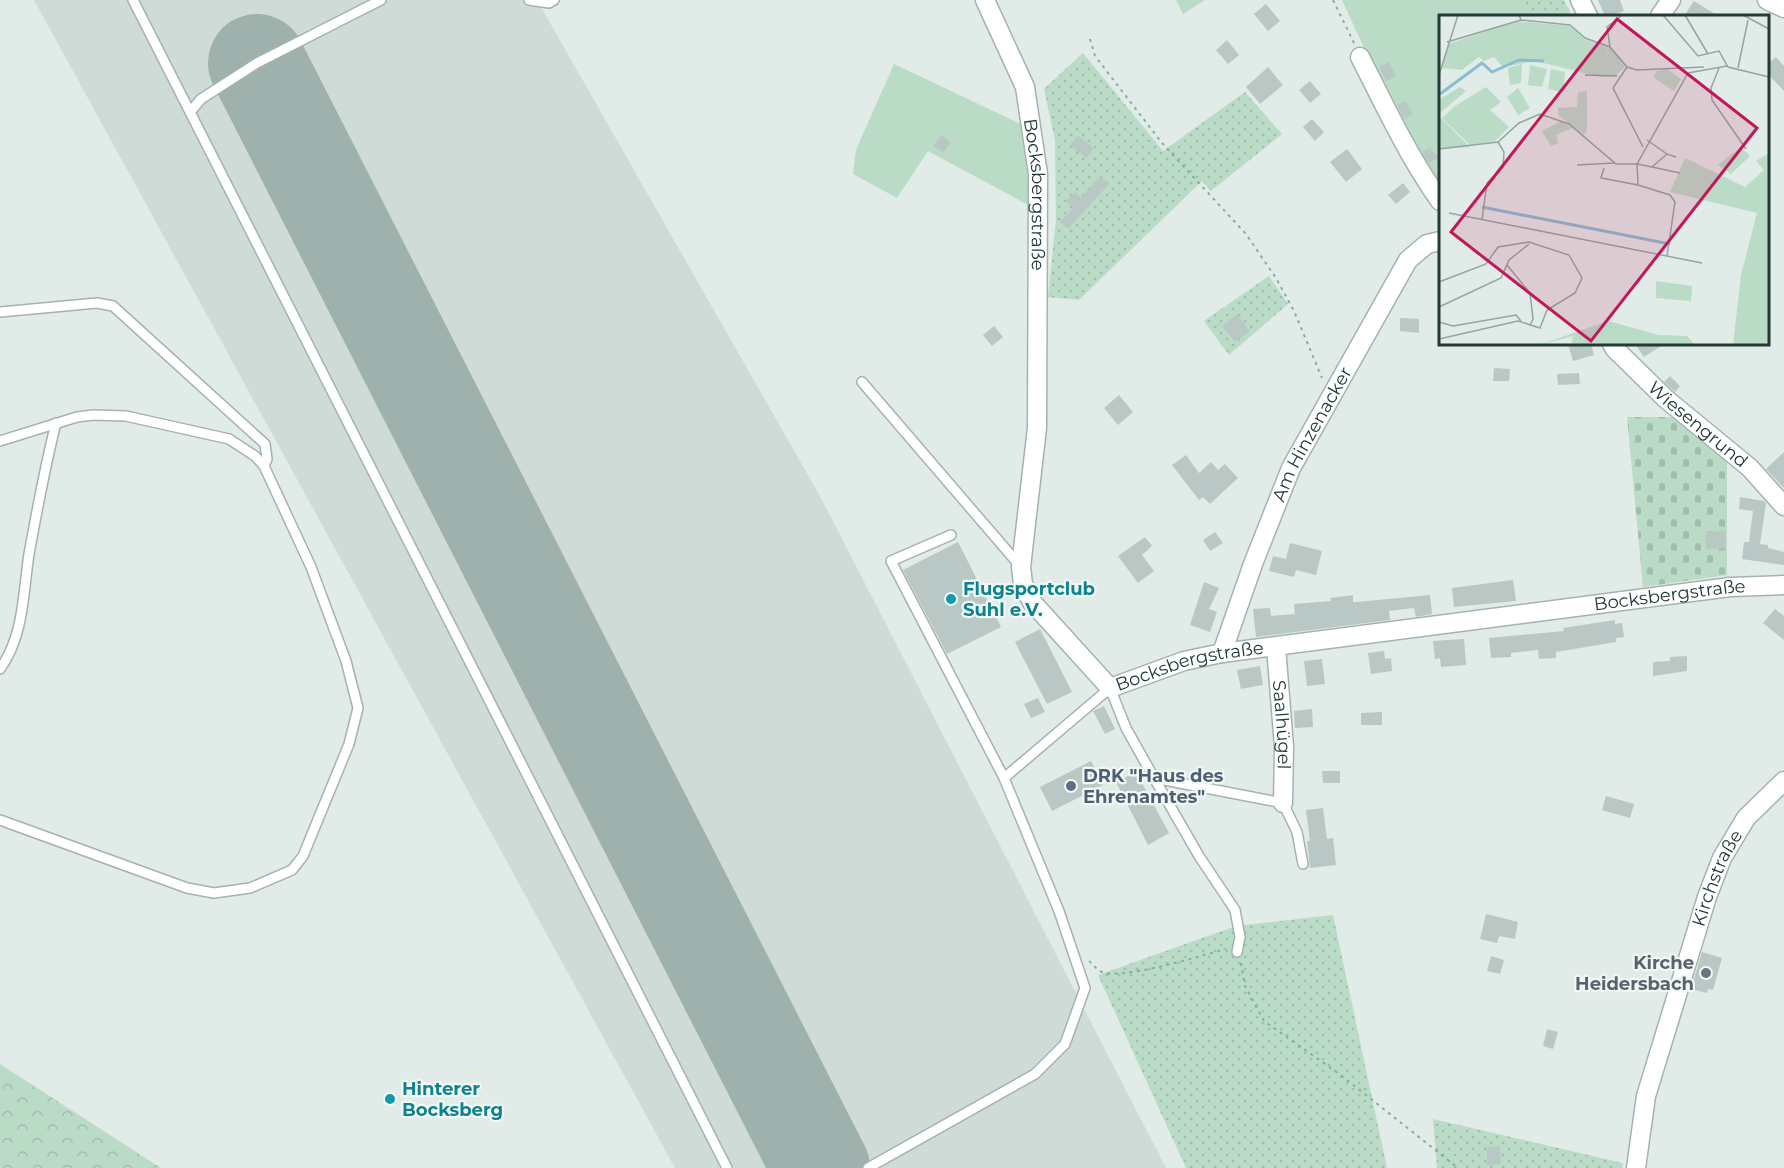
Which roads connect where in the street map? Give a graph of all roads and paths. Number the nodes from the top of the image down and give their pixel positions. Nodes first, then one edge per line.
1 (133, 0) edge
2 (381, 0) edge
3 (529, 0) edge
4 (554, 0) edge
5 (985, 0) edge
6 (1333, 0) edge
7 (1580, 0) edge
8 (1671, 0) edge
9 (1588, 15) edge
10 (1661, 15) edge
11 (1090, 39) dead end
12 (1360, 57) joint
13 (190, 112) junction
14 (1439, 200) edge
15 (1439, 241) edge
16 (0, 312) edge
17 (1613, 345) edge
18 (862, 382) dead end
19 (1330, 397) junction
20 (56, 423) junction
21 (0, 441) edge
22 (264, 466) junction
23 (1784, 506) edge
24 (951, 535) dead end
25 (1021, 567) junction
26 (1784, 585) edge
27 (1276, 647) junction
28 (1222, 653) junction
29 (0, 669) edge
30 (1110, 688) junction
31 (1004, 778) junction
32 (1154, 778) junction
33 (1784, 781) edge
34 (1283, 803) junction
35 (0, 820) edge
36 (1303, 864) dead end
37 (1070, 943) junction
38 (1237, 952) junction
39 (728, 1168) edge
40 (868, 1168) edge
41 (1458, 1168) edge
42 (1636, 1168) edge

1 - 13 lane
2 - 13 lane
3 - 4 lane
5 - 25 street, Bocksbergstraße
6 - 12 path
7 - 9 street
8 - 10 street
11 - 19 path
12 - 14 street
13 - 39 lane
15 - 19 street, Am Hinzenacker
16 - 22 lane
17 - 23 street, Wiesengrund
18 - 25 lane
19 - 28 street, Am Hinzenacker
20 - 21 lane
20 - 22 lane
20 - 29 lane
22 - 35 lane
24 - 31 lane
25 - 30 street, Bocksbergstraße
26 - 27 street, Bocksbergstraße
27 - 28 street, Bocksbergstraße
27 - 34 street, Saalhügel
28 - 30 street, Bocksbergstraße
30 - 31 lane
30 - 32 lane
31 - 37 lane
32 - 34 lane
32 - 38 lane
33 - 42 street, Kirchstraße
34 - 36 lane
37 - 38 path
37 - 40 lane
38 - 41 path

